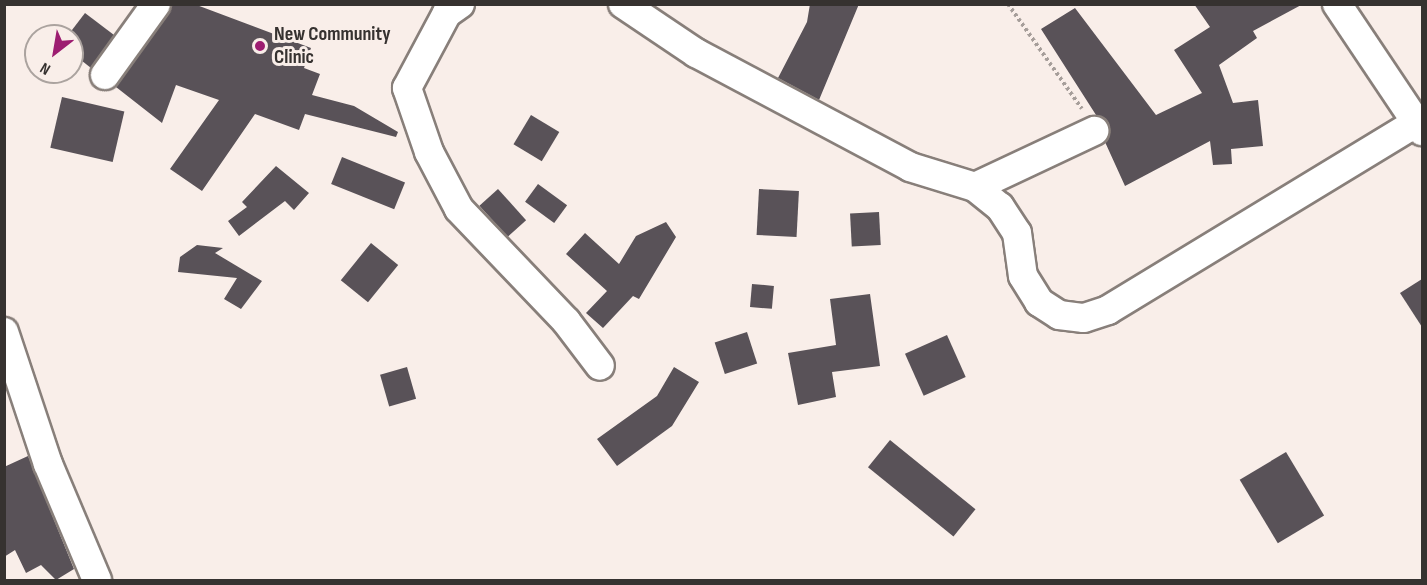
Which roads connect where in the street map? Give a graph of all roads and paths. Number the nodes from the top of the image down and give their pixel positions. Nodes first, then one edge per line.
1 (156, 4) edge
2 (460, 4) edge
3 (623, 4) edge
4 (1008, 4) edge
5 (1337, 4) edge
6 (105, 75) dead end
7 (1420, 124) edge
8 (1094, 131) joint
9 (975, 187) junction
10 (4, 332) edge
11 (600, 366) dead end
12 (97, 580) edge

1 - 6 street
2 - 11 street
3 - 9 street
4 - 8 path
5 - 7 street
7 - 9 street
8 - 9 street
10 - 12 street

